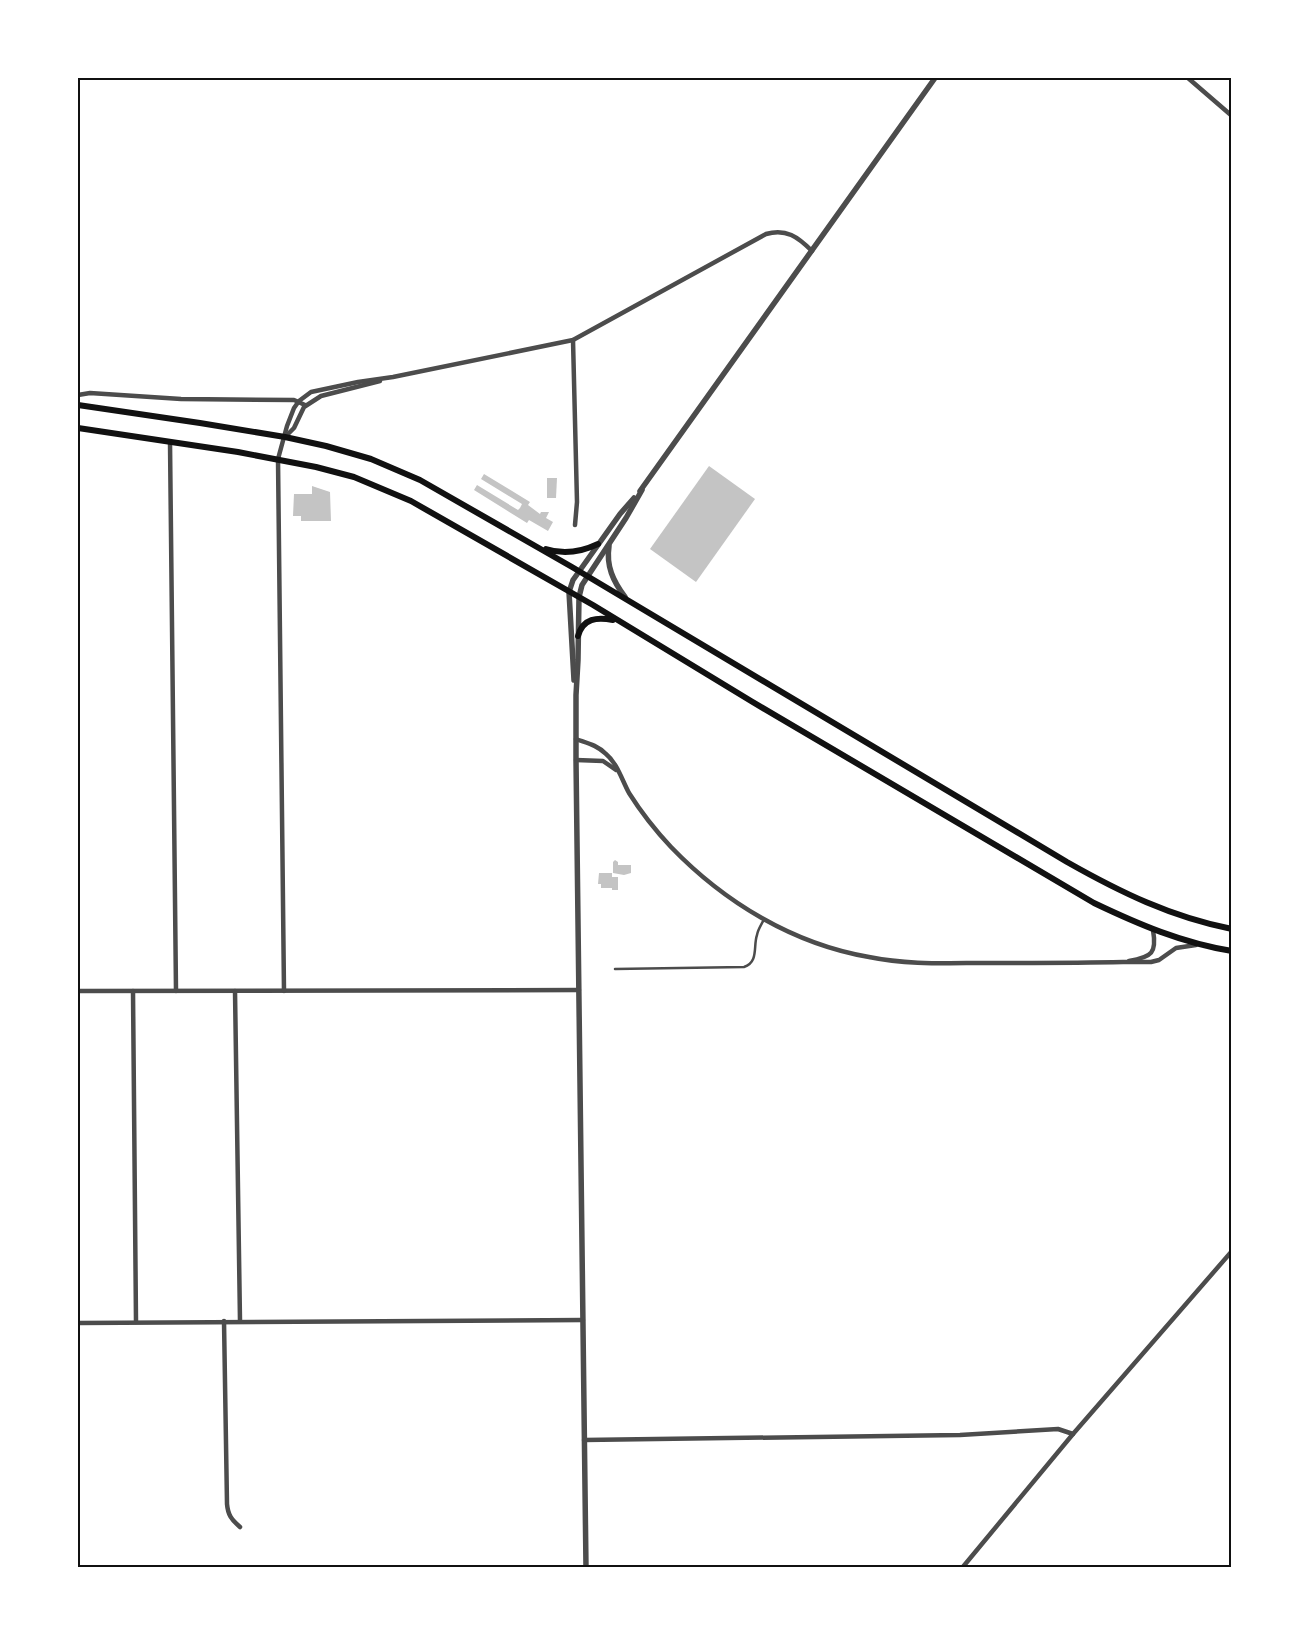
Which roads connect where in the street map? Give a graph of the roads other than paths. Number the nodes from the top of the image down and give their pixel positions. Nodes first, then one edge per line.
1 (935, 78) edge
2 (1188, 78) edge
3 (1232, 116) edge
4 (812, 251) junction
5 (573, 340) junction
6 (393, 377) junction
7 (78, 395) edge
8 (299, 402) junction
9 (78, 405) edge
10 (306, 405) junction
11 (78, 428) edge
12 (285, 438) junction
13 (170, 442) junction
14 (278, 459) junction
15 (642, 490) junction
16 (575, 525) dead end
17 (610, 542) junction
18 (598, 544) junction
19 (535, 546) junction
20 (579, 571) junction
21 (587, 576) junction
22 (569, 592) junction
23 (579, 597) junction
24 (627, 600) junction
25 (617, 621) junction
26 (578, 636) junction
27 (576, 695) junction
28 (576, 739) junction
29 (576, 760) junction
30 (617, 771) junction
31 (764, 919) junction
32 (1232, 929) edge
33 (1153, 930) junction
34 (1197, 944) junction
35 (1232, 951) edge
36 (1123, 962) junction
37 (615, 969) dead end
38 (579, 990) junction
39 (78, 991) edge
40 (133, 991) junction
41 (176, 991) junction
42 (236, 991) junction
43 (284, 991) junction
44 (1232, 1251) edge
45 (583, 1320) junction
46 (240, 1321) junction
47 (136, 1322) junction
48 (224, 1322) junction
49 (78, 1323) edge
50 (1073, 1434) junction
51 (584, 1440) junction
52 (240, 1527) dead end
53 (586, 1568) edge
54 (962, 1568) edge

1 - 4 street
2 - 3 street
4 - 5 street
4 - 15 street
5 - 6 street
5 - 16 street
6 - 8 street
6 - 10 street
7 - 8 street
8 - 10 street
8 - 12 street
9 - 12 main road
10 - 12 street
11 - 13 main road
12 - 14 street
12 - 19 main road
13 - 14 main road
13 - 41 street
14 - 22 main road
14 - 43 street
15 - 17 street
15 - 18 street
17 - 21 street
17 - 24 street
18 - 19 main road
18 - 20 street
19 - 20 main road
20 - 21 main road
20 - 22 street
21 - 23 street
21 - 24 main road
22 - 23 main road
22 - 27 street
23 - 25 main road
23 - 26 street
24 - 32 main road
25 - 26 main road
25 - 33 main road
26 - 27 street
27 - 28 street
28 - 29 street
28 - 30 street
29 - 30 street
29 - 38 street
30 - 31 street
31 - 36 street
31 - 37 lane
33 - 34 main road
33 - 36 street
34 - 35 main road
34 - 36 street
38 - 43 street
38 - 45 street
39 - 40 street
40 - 41 street
40 - 47 street
41 - 42 street
42 - 43 street
42 - 46 street
44 - 50 street
45 - 46 street
45 - 51 street
46 - 48 street
47 - 48 street
47 - 49 street
48 - 52 street
50 - 51 street
50 - 54 street
51 - 53 street

